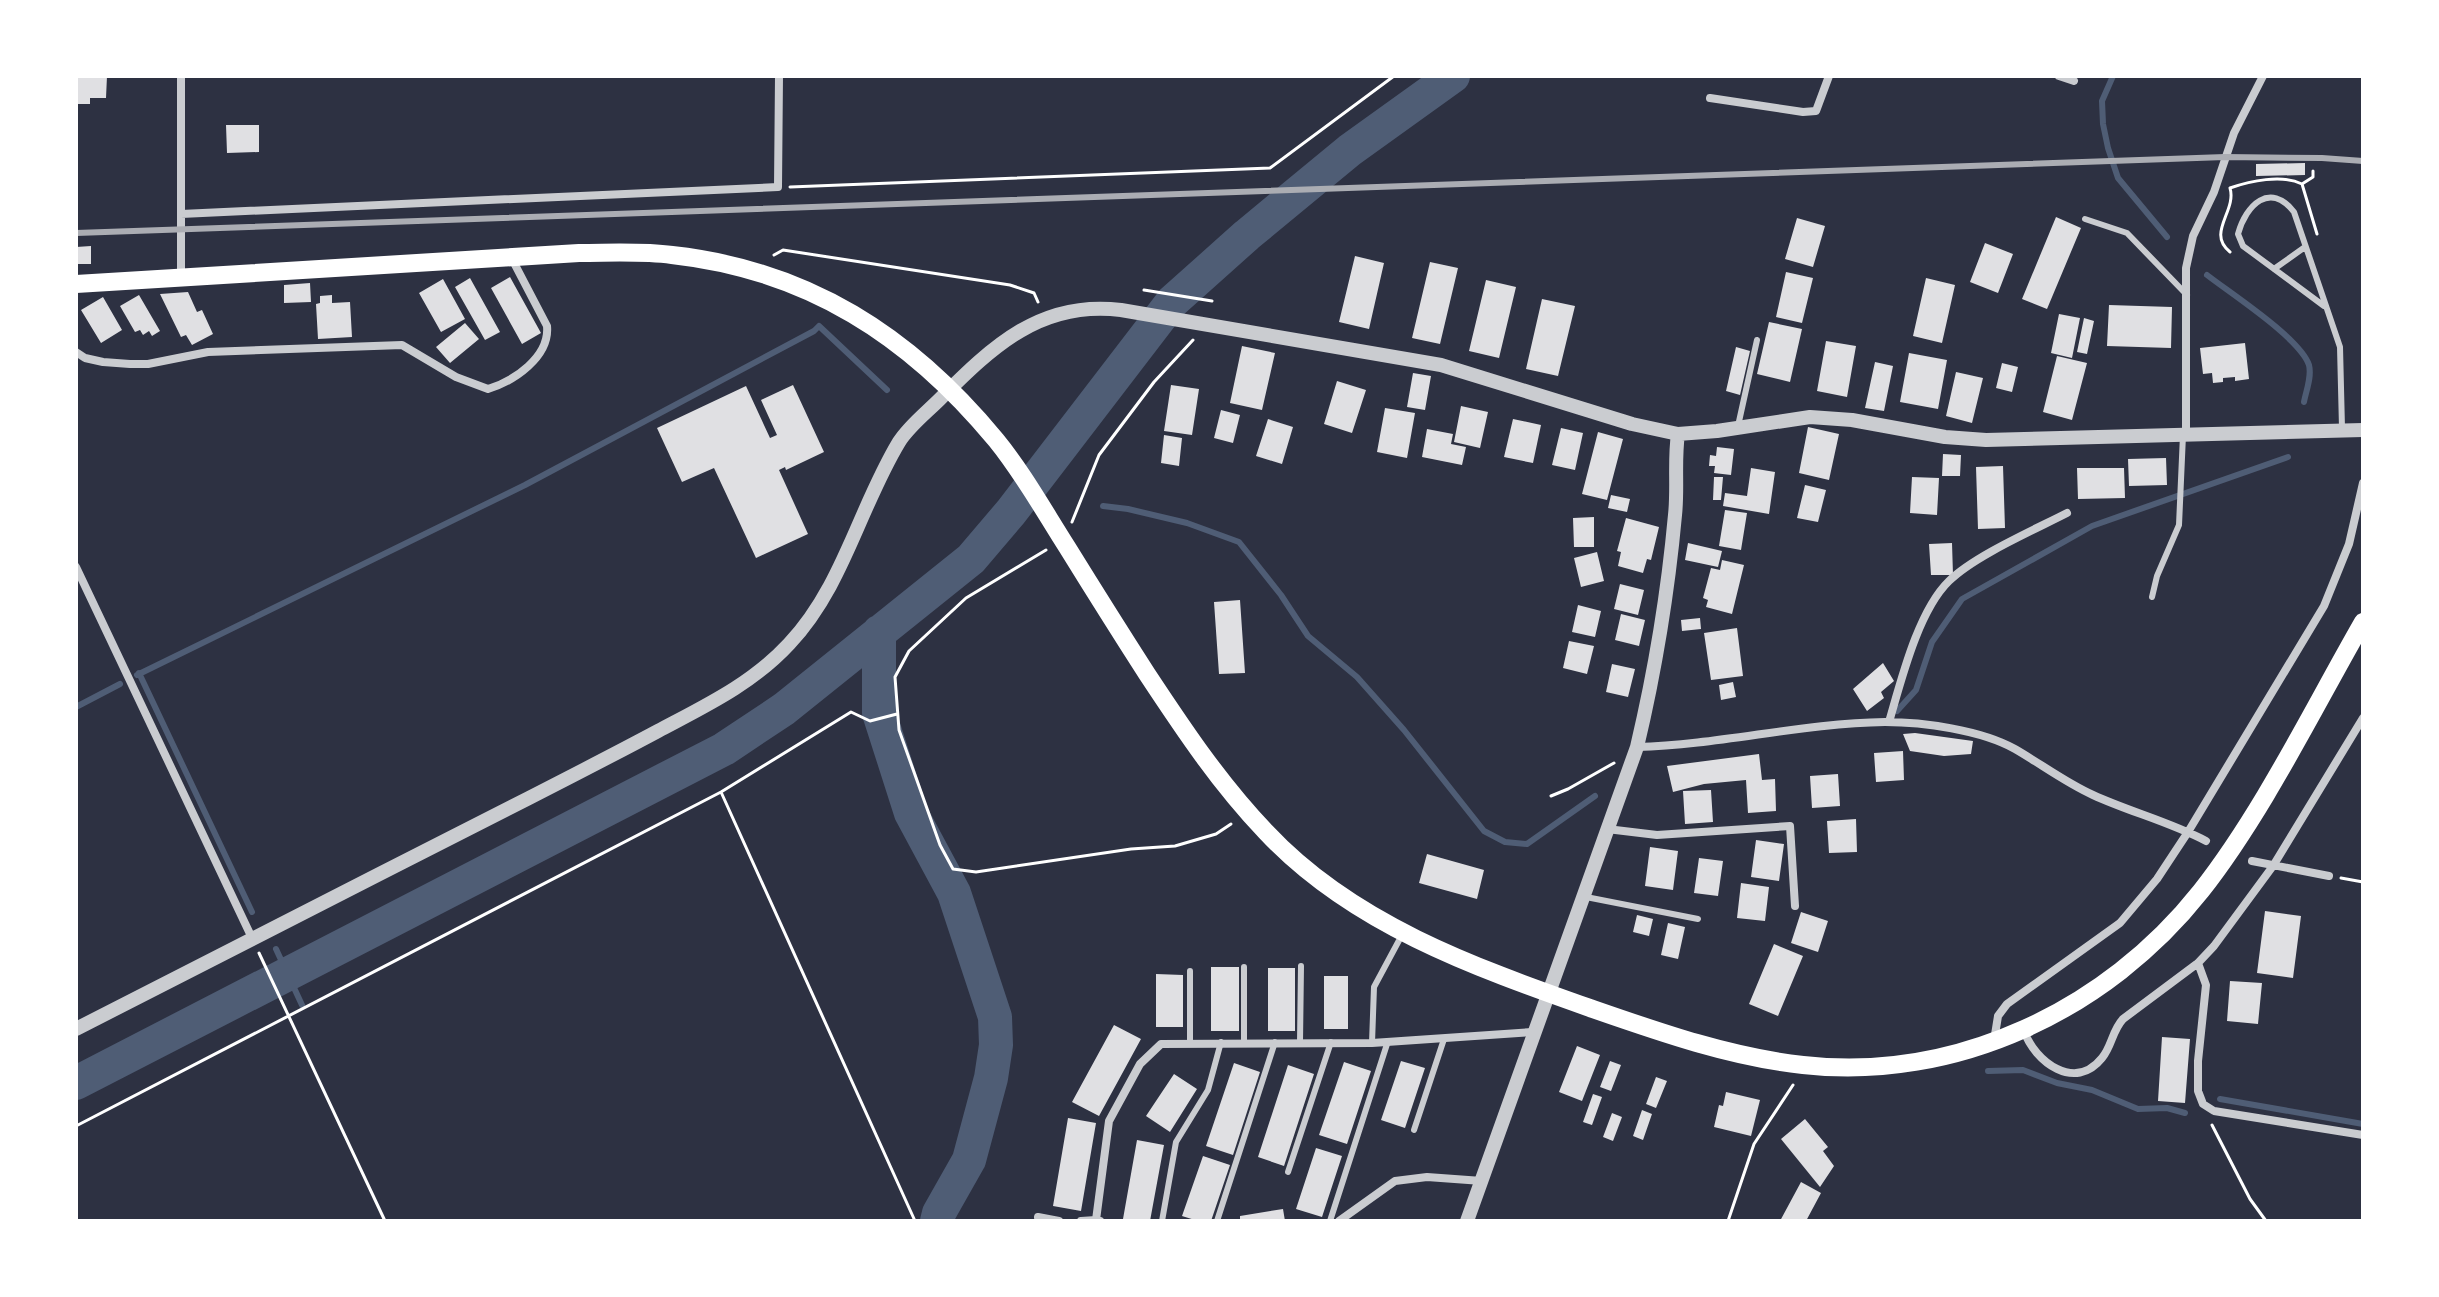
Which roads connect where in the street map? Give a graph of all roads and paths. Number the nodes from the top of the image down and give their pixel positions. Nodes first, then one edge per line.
1 (181, 76) edge
2 (779, 76) edge
3 (1394, 76) edge
4 (1829, 76) edge
5 (2059, 76) edge
6 (2263, 76) edge
7 (2074, 81) dead end
8 (1710, 98) dead end
9 (2313, 171) dead end
10 (2302, 184) dead end
11 (778, 187) junction
12 (181, 214) junction
13 (2085, 219) dead end
14 (2305, 247) junction
15 (774, 255) dead end
16 (512, 258) junction
17 (2274, 269) junction
18 (181, 277) junction
19 (76, 284) edge
20 (1144, 290) dead end
21 (2187, 295) junction
22 (1212, 301) dead end
23 (1038, 302) dead end
24 (2324, 306) junction
25 (1202, 324) junction
26 (1757, 340) dead end
27 (76, 352) edge
28 (950, 390) junction
29 (1737, 428) junction
30 (2342, 430) junction
31 (2363, 430) edge
32 (1678, 434) junction
33 (2184, 435) junction
34 (2363, 483) edge
35 (2067, 513) dead end
36 (1058, 533) junction
37 (76, 567) edge
38 (2152, 597) dead end
39 (2363, 622) edge
40 (897, 714) junction
41 (2363, 718) edge
42 (1889, 722) junction
43 (1635, 752) junction
44 (721, 792) junction
45 (1551, 796) dead end
46 (1247, 812) junction
47 (1607, 829) junction
48 (2188, 832) junction
49 (2206, 841) dead end
50 (2252, 861) dead end
51 (2273, 866) junction
52 (2329, 876) joint
53 (2363, 882) edge
54 (1582, 897) junction
55 (1795, 906) dead end
56 (1698, 919) dead end
57 (1403, 933) junction
58 (252, 938) junction
59 (2198, 963) junction
60 (265, 965) dead end
61 (1301, 966) dead end
62 (1244, 967) dead end
63 (1190, 971) dead end
64 (1548, 993) junction
65 (290, 1017) junction
66 (76, 1029) edge
67 (2024, 1031) junction
68 (1533, 1032) junction
69 (1444, 1039) junction
70 (1388, 1041) junction
71 (1994, 1041) junction
72 (1190, 1042) junction
73 (1221, 1042) junction
74 (1244, 1042) junction
75 (1275, 1042) junction
76 (1300, 1042) junction
77 (1331, 1042) junction
78 (1372, 1043) junction
79 (1793, 1085) dead end
80 (2207, 1107) junction
81 (76, 1126) edge
82 (1414, 1130) dead end
83 (2363, 1135) edge
84 (1288, 1172) dead end
85 (1483, 1181) junction
86 (1038, 1217) dead end
87 (385, 1221) edge
88 (915, 1221) edge
89 (1059, 1221) edge
90 (1081, 1221) edge
91 (1098, 1221) edge
92 (1162, 1221) edge
93 (1217, 1221) edge
94 (1330, 1221) edge
95 (1339, 1221) edge
96 (1467, 1221) edge
97 (1728, 1221) edge
98 (2266, 1221) edge

1 - 12 street
2 - 11 street
3 - 11 path
4 - 8 street
5 - 7 street
6 - 21 street
9 - 10 path
11 - 12 street
12 - 18 street
13 - 21 lane
14 - 17 lane
14 - 17 lane
14 - 24 lane
15 - 23 path
16 - 18 main road
16 - 27 street
16 - 28 main road
17 - 24 lane
18 - 19 main road
20 - 22 path
21 - 33 street
24 - 30 lane
25 - 28 street
25 - 32 street
25 - 36 path
26 - 29 lane
28 - 36 main road
28 - 58 street
29 - 32 street
29 - 33 street
30 - 31 street
30 - 33 street
32 - 43 street
33 - 38 lane
34 - 48 street
35 - 42 street
36 - 40 path
36 - 46 main road
37 - 58 street
39 - 67 main road
40 - 44 path
40 - 46 path
41 - 51 street
42 - 43 street
42 - 48 street
43 - 45 path
43 - 47 street
44 - 65 path
44 - 88 path
46 - 57 main road
47 - 54 street
47 - 55 street
48 - 49 street
48 - 71 street
50 - 51 street
51 - 52 street
51 - 59 street
52 - 53 path
54 - 56 lane
54 - 64 street
57 - 64 main road
57 - 78 lane
58 - 66 street
59 - 67 street
59 - 80 street
60 - 65 path
61 - 76 lane
62 - 74 lane
63 - 72 lane
64 - 68 street
64 - 71 main road
65 - 81 path
65 - 87 path
67 - 71 main road
68 - 69 street
68 - 85 street
69 - 70 street
69 - 82 lane
70 - 78 street
70 - 94 lane
72 - 73 street
72 - 91 street
73 - 74 street
73 - 92 lane
74 - 75 street
75 - 76 street
75 - 93 lane
76 - 77 street
77 - 78 street
77 - 84 lane
79 - 97 path
80 - 83 street
80 - 98 path
85 - 95 street
85 - 96 street
86 - 89 street
90 - 91 street

